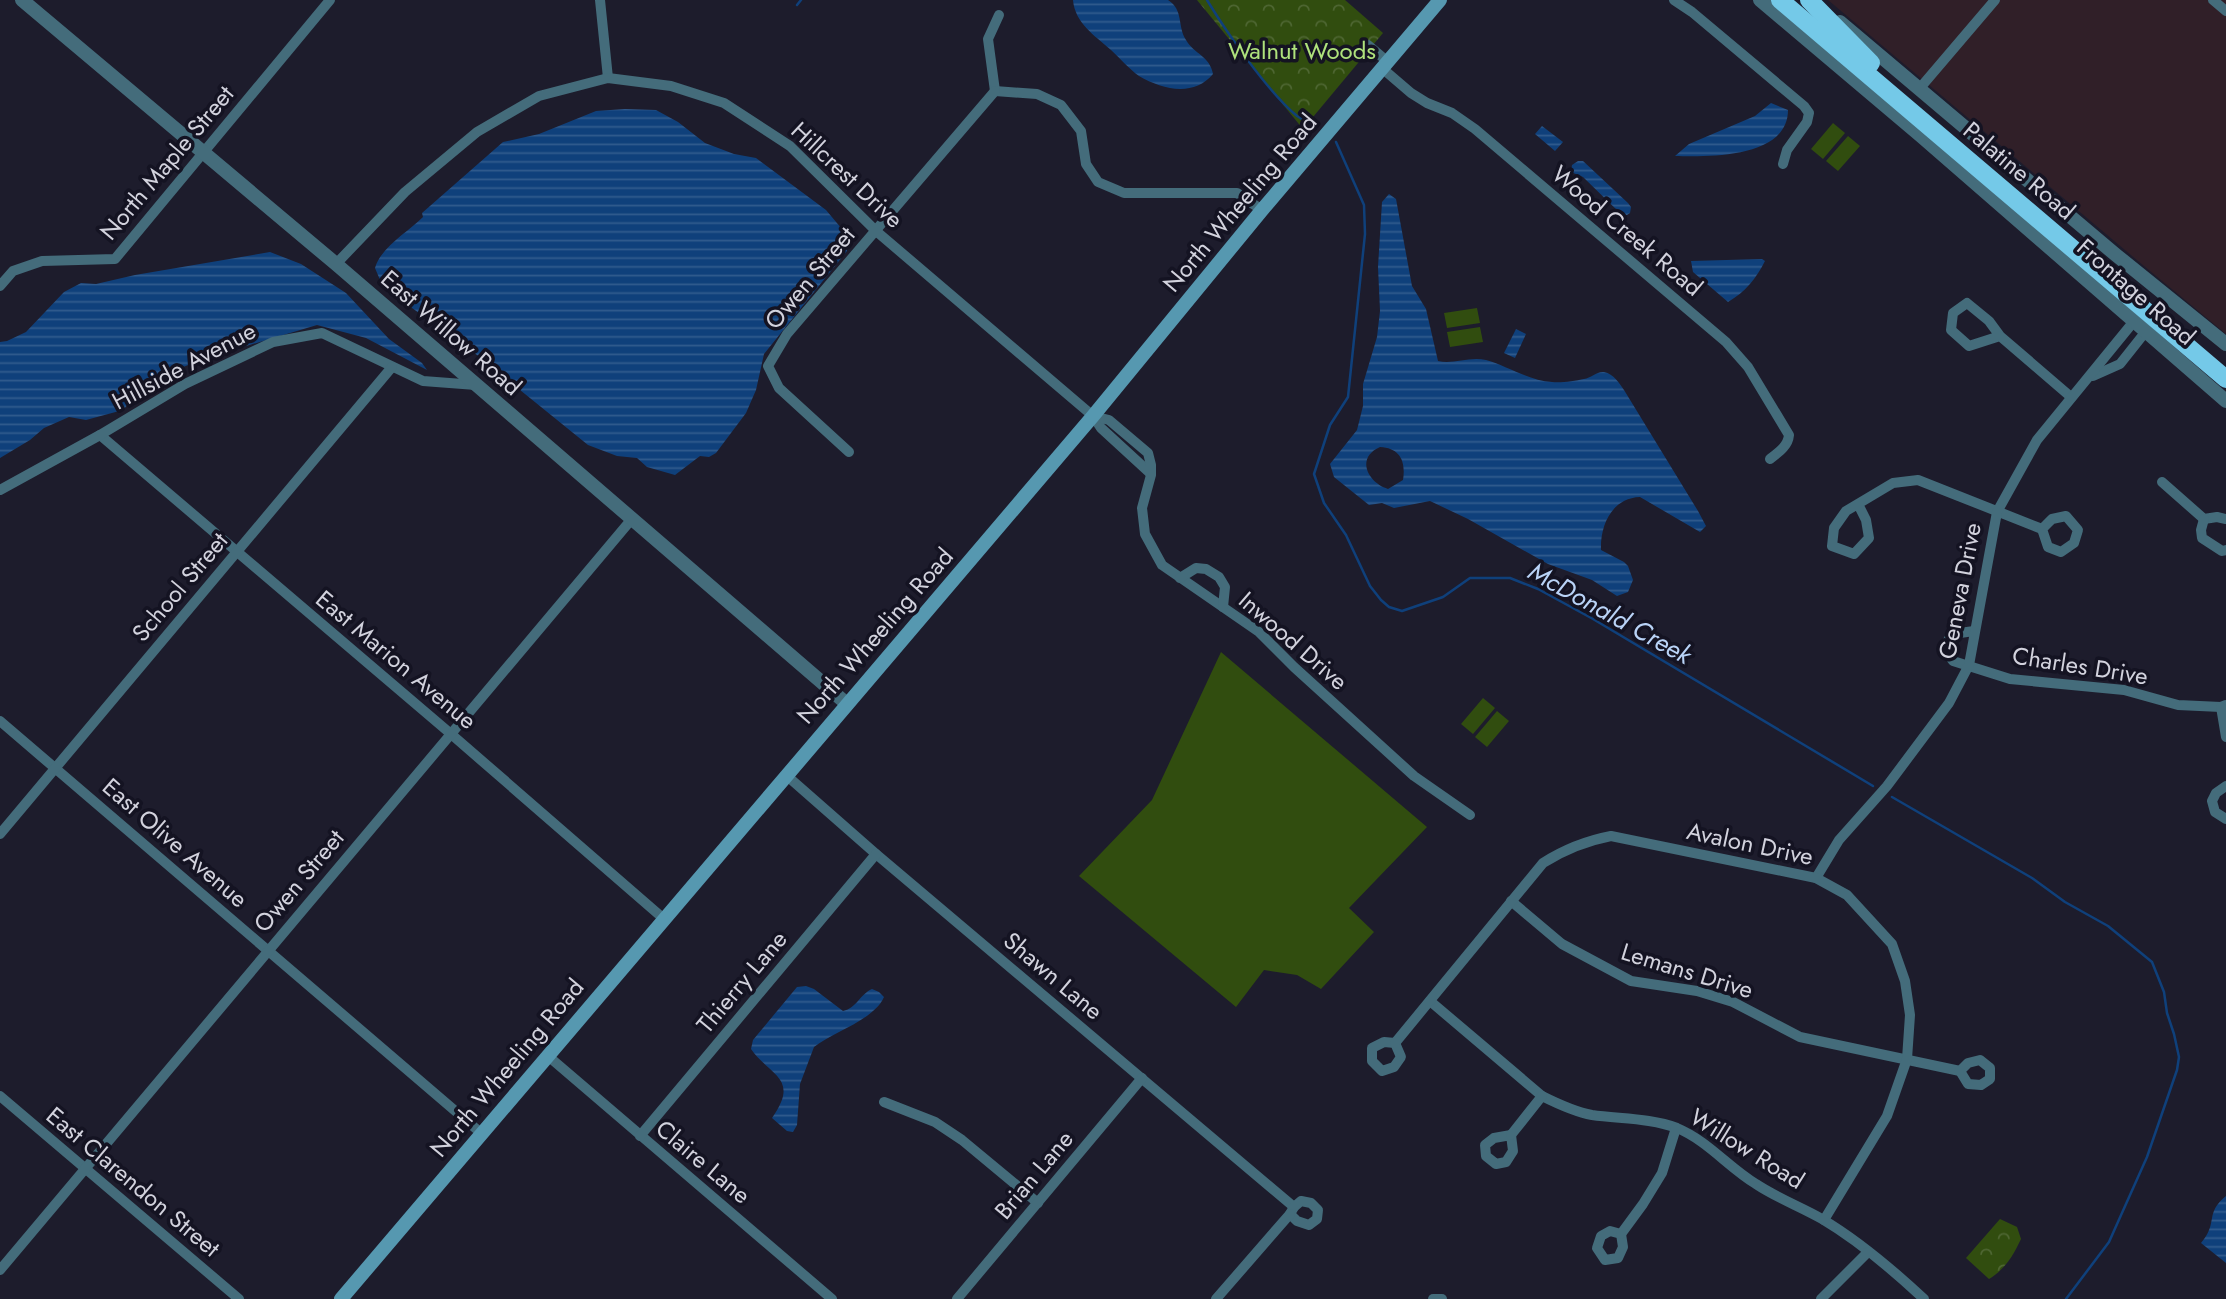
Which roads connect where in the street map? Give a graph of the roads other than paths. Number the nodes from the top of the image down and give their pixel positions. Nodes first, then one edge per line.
1 (22, 0) edge
2 (330, 0) edge
3 (600, 0) edge
4 (1440, 0) edge
5 (1674, 0) edge
6 (1760, 0) edge
7 (1780, 0) edge
8 (1797, 0) edge
9 (1812, 0) edge
10 (1995, 0) edge
11 (2213, 0) edge
12 (2226, 11) edge
13 (999, 15) dead end
14 (1368, 45) dead end
15 (1871, 62) junction
16 (1385, 66) junction
17 (608, 78) junction
18 (1920, 88) junction
19 (995, 91) junction
20 (202, 153) junction
21 (1783, 164) dead end
22 (1262, 211) junction
23 (876, 230) junction
24 (336, 264) junction
25 (0, 286) edge
26 (2135, 320) junction
27 (2147, 330) junction
28 (2000, 337) junction
29 (2226, 344) edge
30 (2226, 363) edge
31 (392, 367) junction
32 (2091, 377) junction
33 (2226, 379) edge
34 (476, 385) junction
35 (2071, 397) junction
36 (2226, 401) edge
37 (1093, 416) junction
38 (100, 435) junction
39 (849, 452) dead end
40 (1770, 459) dead end
41 (2162, 482) dead end
42 (0, 490) edge
43 (1858, 504) junction
44 (1997, 512) junction
45 (2221, 518) edge
46 (2204, 519) junction
47 (631, 520) junction
48 (2042, 529) dead end
49 (2226, 550) edge
50 (237, 552) junction
51 (1180, 578) junction
52 (1223, 607) junction
53 (1974, 631) junction
54 (1969, 666) junction
55 (847, 704) junction
56 (2224, 706) edge
57 (0, 721) edge
58 (451, 734) junction
59 (2226, 737) edge
60 (55, 768) junction
61 (786, 775) junction
62 (2226, 786) edge
63 (1470, 815) dead end
64 (2226, 819) edge
65 (0, 834) edge
66 (876, 854) junction
67 (1816, 878) junction
68 (1511, 901) junction
69 (664, 919) junction
70 (268, 951) junction
71 (1430, 1001) junction
72 (1395, 1044) dead end
73 (548, 1056) junction
74 (1907, 1059) junction
75 (1959, 1071) dead end
76 (1142, 1078) junction
77 (0, 1096) edge
78 (1542, 1096) junction
79 (884, 1102) dead end
80 (1676, 1128) junction
81 (481, 1133) junction
82 (1511, 1135) dead end
83 (640, 1136) junction
84 (85, 1168) junction
85 (1038, 1203) junction
86 (1824, 1220) junction
87 (1621, 1234) dead end
88 (1868, 1252) junction
89 (0, 1270) edge
90 (239, 1299) edge
91 (341, 1299) edge
92 (832, 1299) edge
93 (957, 1299) edge
94 (1216, 1299) edge
95 (1433, 1299) edge
96 (1441, 1299) edge
97 (1821, 1299) edge
98 (1924, 1299) edge

1 - 20 street, East Willow Road
2 - 20 street, North Maple Street
3 - 17 street
4 - 16 main road, North Wheeling Road
5 - 21 street
6 - 26 street, Frontage Road
7 - 33 highway, Palatine Road
8 - 15 highway, Palatine Road
9 - 15 highway
9 - 18 street, Frontage Road
10 - 18 street
11 - 12 street
13 - 19 street
14 - 16 street
15 - 30 highway, Palatine Road
16 - 22 main road, North Wheeling Road
16 - 40 street, Wood Creek Road
17 - 23 street, Hillcrest Drive
17 - 24 street, Hillcrest Drive
18 - 29 street, Frontage Road
19 - 22 street
19 - 23 street, Owen Street
20 - 24 street, East Willow Road
20 - 25 street, North Maple Street
22 - 37 main road, North Wheeling Road
23 - 37 street, Hillcrest Drive
23 - 39 street, Owen Street
24 - 34 street, East Willow Road
26 - 27 street, Frontage Road
26 - 32 street, Geneva Drive
27 - 32 street, Geneva Drive
27 - 36 street, Frontage Road
28 - 28 street
28 - 35 street
31 - 34 street, Hillside Avenue
31 - 38 street, Hillside Avenue
31 - 50 street, School Street
32 - 35 street, Geneva Drive
34 - 47 street, East Willow Road
35 - 44 street, Geneva Drive
37 - 51 street, Inwood Drive
37 - 55 main road, North Wheeling Road
38 - 42 street, Hillside Avenue
38 - 50 street, East Marion Avenue
41 - 46 street
43 - 43 street
43 - 44 street
44 - 48 street
44 - 53 street, Geneva Drive
45 - 46 street
46 - 49 street
47 - 55 street, East Willow Road
47 - 58 street, Owen Street
50 - 58 street, East Marion Avenue
50 - 60 street, School Street
51 - 52 street, Inwood Drive
51 - 52 street
52 - 63 street, Inwood Drive
53 - 54 street, Geneva Drive
53 - 54 street
54 - 56 street, Charles Drive
54 - 67 street, Geneva Drive
55 - 61 main road, North Wheeling Road
56 - 59 street
57 - 60 street, East Olive Avenue
58 - 69 street, East Marion Avenue
58 - 70 street, Owen Street
60 - 65 street, School Street
60 - 70 street, East Olive Avenue
61 - 66 street, Shawn Lane
61 - 69 main road, North Wheeling Road
62 - 64 street
66 - 76 street, Shawn Lane
66 - 83 street, Thierry Lane
67 - 68 street, Avalon Drive
67 - 74 street, Avalon Drive
68 - 71 street, Avalon Drive
68 - 74 street, Lemans Drive
69 - 73 main road, North Wheeling Road
70 - 81 street, East Olive Avenue
70 - 84 street, Owen Street
71 - 72 street, Avalon Drive
71 - 78 street, Willow Road
73 - 81 main road, North Wheeling Road
73 - 83 street, Claire Lane
74 - 75 street, Lemans Drive
74 - 86 street, Avalon Drive
76 - 85 street, Brian Lane
76 - 94 street, Shawn Lane
77 - 84 street, East Clarendon Street
78 - 80 street, Willow Road
78 - 82 street
79 - 85 street
80 - 86 street, Willow Road
80 - 87 street
81 - 91 main road, North Wheeling Road
83 - 92 street, Claire Lane
84 - 89 street, Owen Street
84 - 90 street, East Clarendon Street
85 - 93 street, Brian Lane
86 - 88 street, Willow Road
88 - 97 street
88 - 98 street, Willow Road
95 - 96 street

